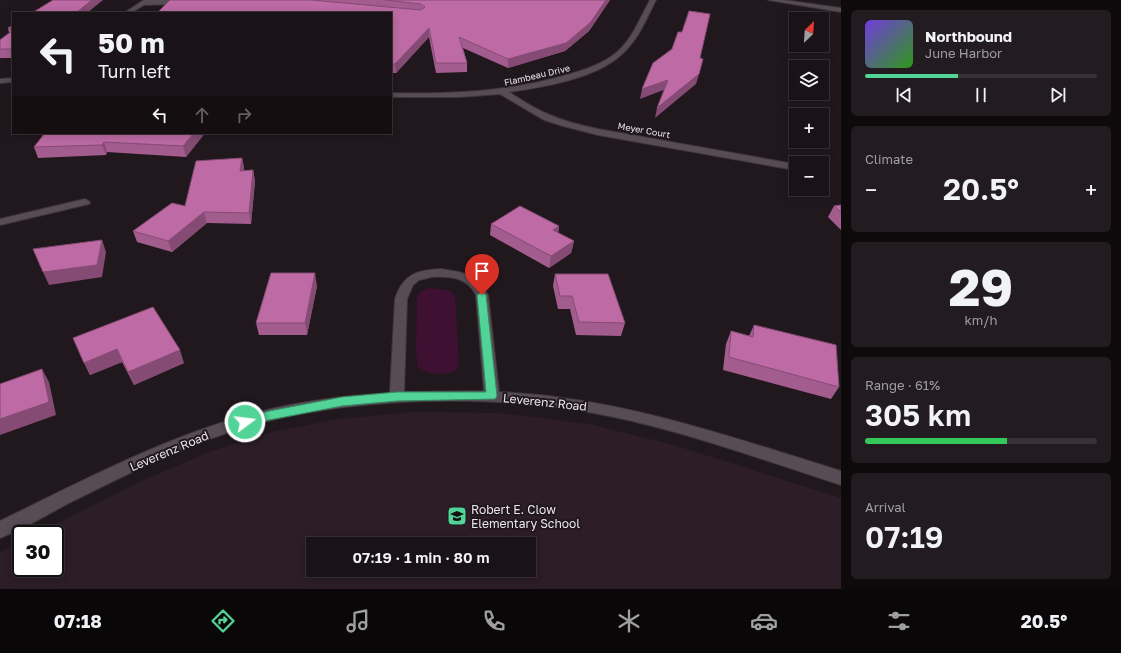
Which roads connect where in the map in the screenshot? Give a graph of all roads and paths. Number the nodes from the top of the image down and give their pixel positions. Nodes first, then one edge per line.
1 (653, 0) edge
2 (771, 0) edge
3 (146, 1) edge
4 (188, 2) edge
5 (841, 10) edge
6 (129, 12) edge
7 (12, 80) edge
8 (0, 81) edge
9 (503, 92) junction
10 (392, 95) edge
11 (789, 166) dead end
12 (85, 202) dead end
13 (0, 222) edge
14 (492, 396) junction
15 (397, 397) junction
16 (841, 478) edge
17 (0, 530) edge

1 - 9 street, Flambeau Drive
2 - 5 street
3 - 4 street
3 - 6 street
7 - 8 street
9 - 10 street, Flambeau Drive
9 - 11 street, Meyer Court
12 - 13 street
14 - 15 street, Leverenz Road
14 - 15 street
14 - 16 street, Leverenz Road
15 - 17 street, Leverenz Road

